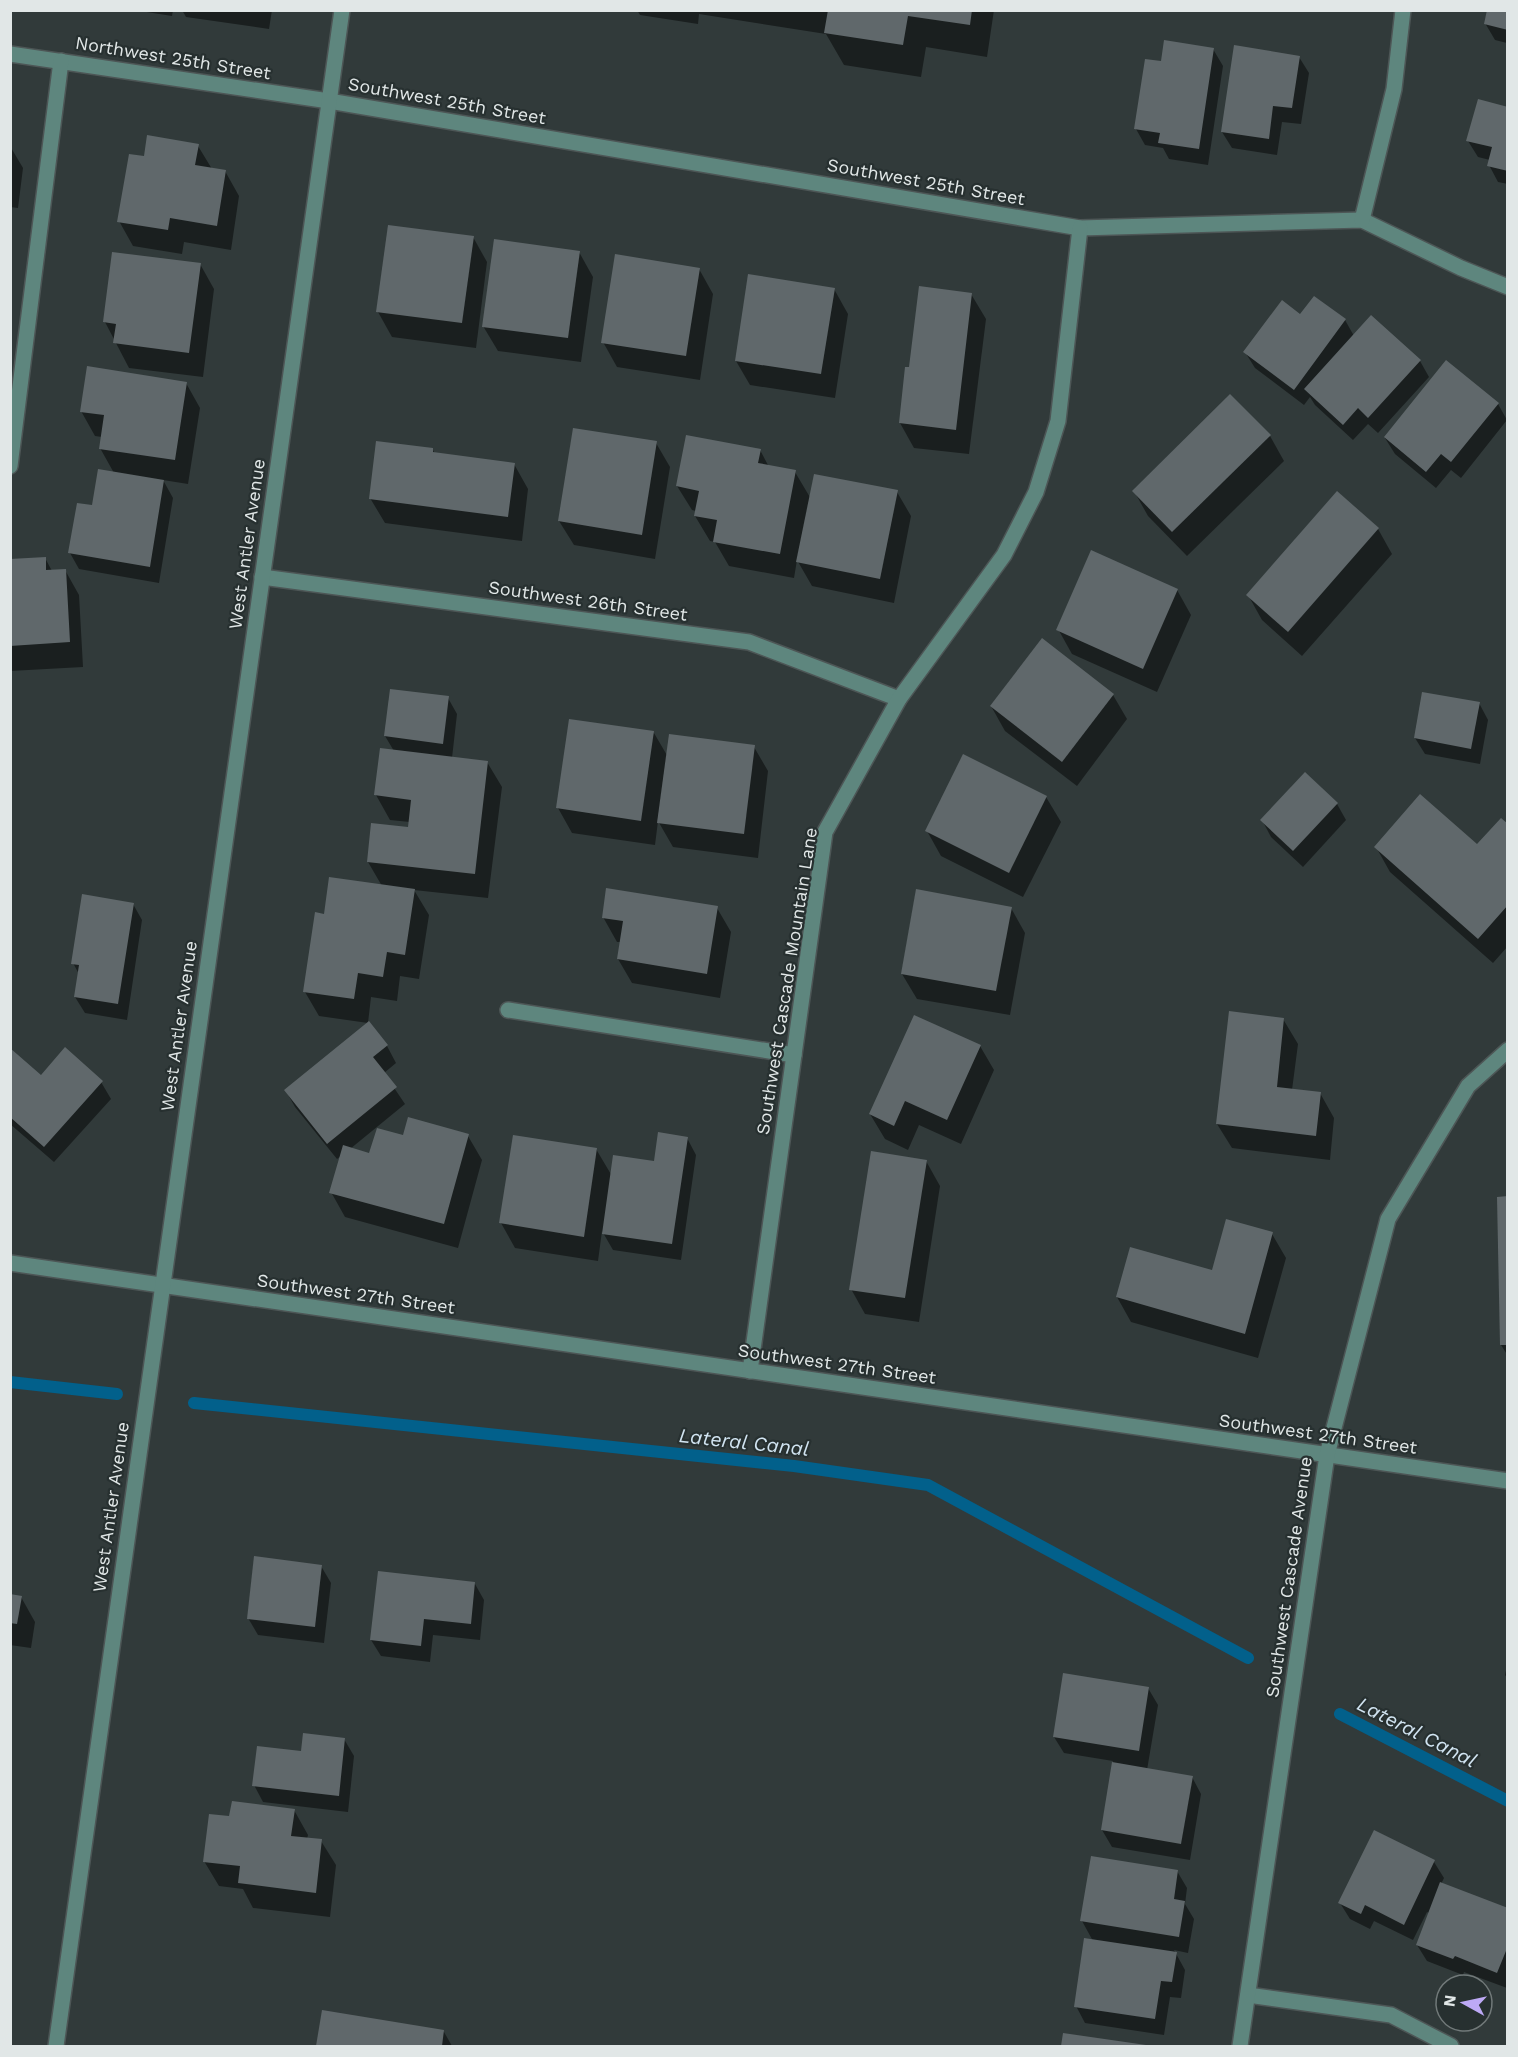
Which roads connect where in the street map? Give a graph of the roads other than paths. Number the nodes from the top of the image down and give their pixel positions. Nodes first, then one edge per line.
1 (342, 10) edge
2 (1403, 10) edge
3 (10, 54) edge
4 (61, 61) junction
5 (329, 101) junction
6 (1362, 220) junction
7 (1080, 228) junction
8 (1508, 287) edge
9 (10, 466) edge
10 (262, 577) junction
11 (899, 699) junction
12 (508, 1010) dead end
13 (1508, 1050) edge
14 (794, 1054) junction
15 (10, 1263) edge
16 (162, 1285) junction
17 (750, 1371) junction
18 (1327, 1455) junction
19 (1508, 1481) edge
20 (1248, 1995) junction
21 (56, 2046) edge
22 (1240, 2046) edge
23 (1451, 2046) edge

1 - 5 street, West Antler Avenue
2 - 6 street
3 - 4 street, Northwest 25th Street
4 - 5 street, Northwest 25th Street
4 - 9 street
5 - 7 street, Southwest 25th Street
5 - 10 street, West Antler Avenue
6 - 7 street, Southwest 25th Street
6 - 8 street, Southwest 25th Street
7 - 11 street, Southwest Cascade Mountain Lane
10 - 11 street, Southwest 26th Street
10 - 16 street, West Antler Avenue
11 - 14 street, Southwest Cascade Mountain Lane
12 - 14 street
13 - 18 street, Southwest Cascade Avenue
14 - 17 street, Southwest Cascade Mountain Lane
15 - 16 street, Southwest 27th Street
16 - 17 street, Southwest 27th Street
16 - 21 street, West Antler Avenue
17 - 18 street, Southwest 27th Street
18 - 19 street, Southwest 27th Street
18 - 20 street, Southwest Cascade Avenue
20 - 22 street, Southwest Cascade Avenue
20 - 23 street

